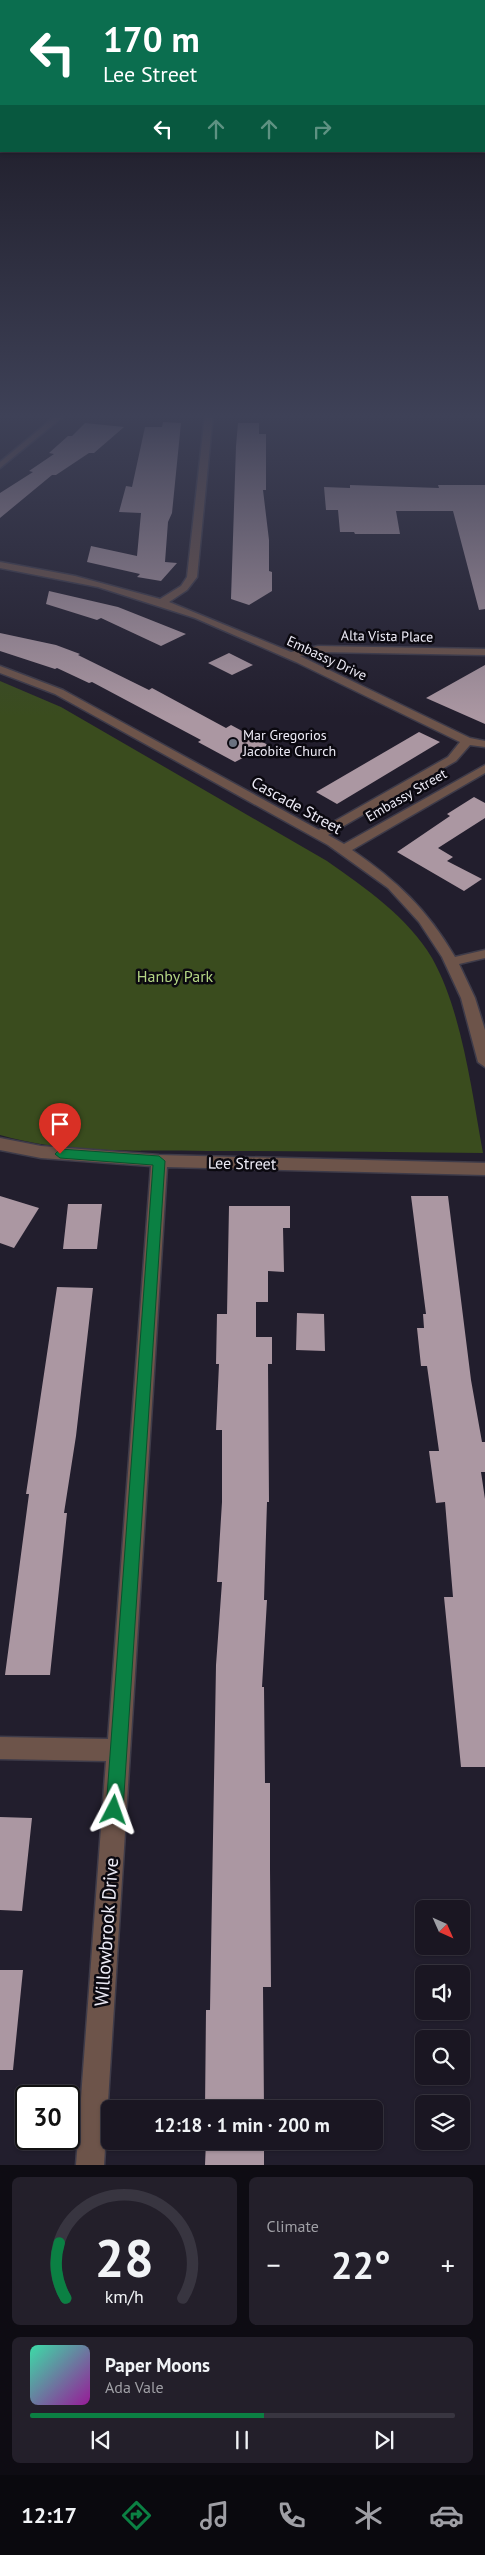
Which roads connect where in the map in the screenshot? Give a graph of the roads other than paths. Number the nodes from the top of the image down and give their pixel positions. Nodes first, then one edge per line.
1 (198, 515) edge
2 (0, 565) edge
3 (161, 603) junction
4 (485, 652) edge
5 (289, 657) junction
6 (0, 670) edge
7 (467, 741) junction
8 (485, 744) edge
9 (485, 768) edge
10 (319, 835) junction
11 (343, 850) junction
12 (485, 954) edge
13 (451, 962) junction
14 (485, 1062) edge
15 (0, 1144) edge
16 (159, 1161) junction
17 (485, 1169) edge
18 (0, 1748) edge
19 (119, 1750) junction
20 (90, 2165) edge

1 - 3 street
2 - 3 street, Embassy Drive
3 - 5 street, Embassy Drive
4 - 5 street, Alta Vista Place
5 - 7 street, Embassy Drive
6 - 10 street, Cascade Street
7 - 8 street
7 - 10 street
9 - 11 street, Embassy Street
10 - 11 street, Cascade Street
11 - 13 street, Cascade Street
12 - 13 street
13 - 14 street, Cascade Street
15 - 16 street, Lee Street
16 - 17 street, Lee Street
16 - 19 street, Willowbrook Drive
18 - 19 street
19 - 20 street, Willowbrook Drive

